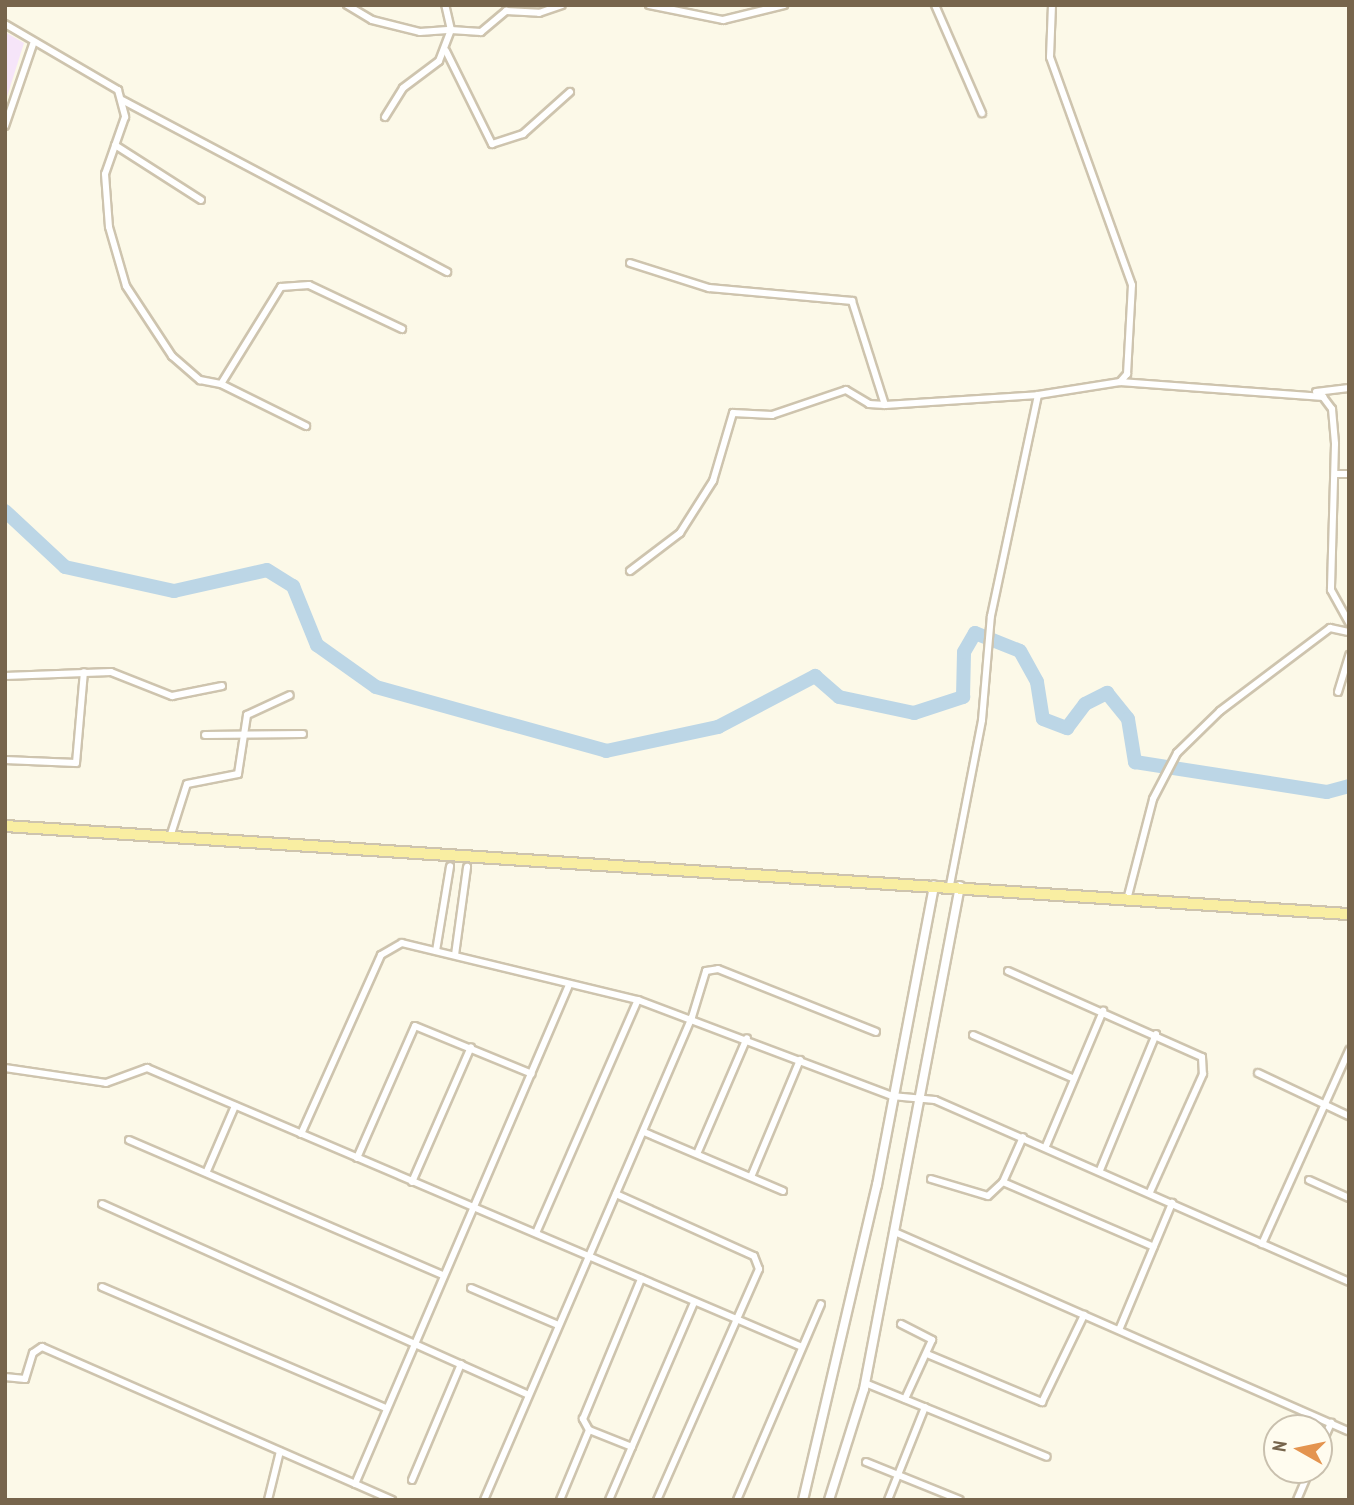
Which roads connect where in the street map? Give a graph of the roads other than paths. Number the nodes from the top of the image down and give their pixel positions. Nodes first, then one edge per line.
1 (347, 5) edge
2 (445, 5) edge
3 (562, 5) edge
4 (649, 5) edge
5 (784, 5) edge
6 (935, 5) edge
7 (1052, 5) edge
8 (5, 24) edge
9 (451, 30) junction
10 (33, 44) junction
11 (446, 51) junction
12 (570, 92) dead end
13 (122, 100) junction
14 (982, 113) dead end
15 (385, 117) dead end
16 (5, 126) edge
17 (115, 145) junction
18 (201, 200) dead end
19 (630, 263) dead end
20 (447, 272) dead end
21 (402, 328) dead end
22 (1120, 382) junction
23 (221, 384) junction
24 (1349, 388) edge
25 (1314, 392) junction
26 (1038, 395) junction
27 (885, 405) junction
28 (306, 426) dead end
29 (1336, 474) junction
30 (1349, 474) edge
31 (630, 571) dead end
32 (1349, 623) edge
33 (1349, 632) edge
34 (1349, 655) edge
35 (84, 672) junction
36 (5, 676) edge
37 (222, 686) dead end
38 (1338, 692) dead end
39 (290, 695) dead end
40 (244, 733) junction
41 (303, 734) dead end
42 (205, 735) dead end
43 (5, 760) edge
44 (5, 826) edge
45 (171, 834) junction
46 (450, 866) dead end
47 (467, 867) dead end
48 (934, 884) junction
49 (955, 886) junction
50 (1128, 896) junction
51 (1349, 914) edge
52 (436, 951) junction
53 (455, 956) junction
54 (1009, 971) dead end
55 (569, 985) junction
56 (638, 1000) junction
57 (1103, 1011) junction
58 (692, 1017) junction
59 (876, 1032) dead end
60 (1156, 1034) junction
61 (973, 1035) dead end
62 (747, 1038) junction
63 (471, 1047) junction
64 (1349, 1050) edge
65 (800, 1060) junction
66 (5, 1068) edge
67 (1258, 1073) dead end
68 (532, 1074) junction
69 (1074, 1079) junction
70 (892, 1096) junction
71 (921, 1101) junction
72 (1325, 1102) junction
73 (235, 1107) junction
74 (1349, 1116) edge
75 (643, 1132) junction
76 (301, 1134) junction
77 (1023, 1137) junction
78 (130, 1140) dead end
79 (1046, 1146) junction
80 (697, 1154) junction
81 (357, 1158) junction
82 (1100, 1170) junction
83 (206, 1171) junction
84 (751, 1177) junction
85 (931, 1179) dead end
86 (1309, 1180) dead end
87 (412, 1182) junction
88 (1003, 1182) junction
89 (783, 1191) dead end
90 (1150, 1192) junction
91 (616, 1194) junction
92 (1349, 1198) edge
93 (1172, 1203) junction
94 (102, 1204) dead end
95 (474, 1205) junction
96 (536, 1233) junction
97 (897, 1233) junction
98 (1262, 1244) junction
99 (1154, 1247) junction
100 (587, 1256) junction
101 (443, 1275) junction
102 (641, 1279) junction
103 (1349, 1282) edge
104 (102, 1287) dead end
105 (471, 1288) dead end
106 (694, 1303) junction
107 (821, 1304) dead end
108 (1084, 1315) junction
109 (736, 1320) junction
110 (901, 1324) dead end
111 (558, 1325) junction
112 (1119, 1330) junction
113 (414, 1342) junction
114 (802, 1347) junction
115 (927, 1354) junction
116 (461, 1364) junction
117 (5, 1377) edge
118 (865, 1383) junction
119 (528, 1395) junction
120 (905, 1399) junction
121 (925, 1407) junction
122 (386, 1408) junction
123 (1310, 1414) edge
124 (1333, 1424) edge
125 (589, 1430) junction
126 (1349, 1431) edge
127 (632, 1447) junction
128 (280, 1451) junction
129 (1047, 1457) dead end
130 (866, 1462) dead end
131 (898, 1475) junction
132 (412, 1480) dead end
133 (355, 1484) junction
134 (268, 1500) edge
135 (392, 1500) edge
136 (484, 1500) edge
137 (560, 1500) edge
138 (609, 1500) edge
139 (657, 1500) edge
140 (737, 1500) edge
141 (803, 1500) edge
142 (829, 1500) edge
143 (888, 1500) edge
144 (960, 1500) edge

1 - 9 street
2 - 9 street
3 - 9 street
4 - 5 street
6 - 14 street
7 - 22 street
8 - 10 street
9 - 11 street
10 - 13 street
10 - 16 street
11 - 12 street
11 - 15 street
13 - 17 street
13 - 20 street
17 - 18 street
17 - 23 street
19 - 27 street
21 - 23 street
22 - 25 street
22 - 26 street
23 - 28 street
24 - 25 street
25 - 29 street
26 - 27 street
26 - 49 street
27 - 31 street
29 - 30 street
29 - 32 street
33 - 50 street
34 - 38 street
35 - 36 street
35 - 37 street
35 - 43 street
39 - 40 street
40 - 41 street
40 - 42 street
40 - 45 street
44 - 45 main road
45 - 48 main road
46 - 52 street
47 - 53 street
48 - 49 main road
48 - 70 street
49 - 50 main road
49 - 71 street
50 - 51 main road
52 - 53 street
52 - 76 street
53 - 55 street
54 - 57 street
55 - 56 street
55 - 68 street
56 - 58 street
56 - 96 street
57 - 60 street
57 - 69 street
58 - 59 street
58 - 62 street
58 - 75 street
60 - 82 street
60 - 90 street
61 - 69 street
62 - 65 street
62 - 80 street
63 - 68 street
63 - 81 street
63 - 87 street
64 - 72 street
65 - 70 street
65 - 84 street
66 - 73 street
67 - 72 street
68 - 95 street
69 - 79 street
70 - 71 street
70 - 141 street
71 - 77 street
71 - 97 street
72 - 74 street
72 - 98 street
73 - 76 street
73 - 83 street
75 - 80 street
75 - 91 street
76 - 81 street
77 - 79 street
77 - 88 street
78 - 83 street
79 - 82 street
80 - 84 street
81 - 87 street
82 - 90 street
83 - 101 street
84 - 89 street
85 - 88 street
86 - 92 street
87 - 95 street
88 - 99 street
90 - 93 street
91 - 100 street
91 - 109 street
93 - 98 street
93 - 99 street
94 - 113 street
95 - 96 street
95 - 101 street
96 - 100 street
97 - 108 street
97 - 118 street
98 - 103 street
99 - 112 street
100 - 102 street
100 - 111 street
101 - 113 street
102 - 106 street
102 - 125 street
104 - 122 street
105 - 111 street
106 - 109 street
106 - 127 street
107 - 114 street
108 - 112 street
108 - 115 street
109 - 114 street
109 - 139 street
110 - 115 street
111 - 119 street
112 - 123 street
113 - 116 street
113 - 122 street
114 - 140 street
115 - 120 street
116 - 119 street
116 - 132 street
117 - 128 street
118 - 120 street
118 - 142 street
119 - 136 street
120 - 121 street
121 - 129 street
121 - 131 street
122 - 133 street
124 - 126 street
125 - 127 street
125 - 137 street
127 - 138 street
128 - 133 street
128 - 134 street
130 - 131 street
131 - 143 street
131 - 144 street
133 - 135 street

